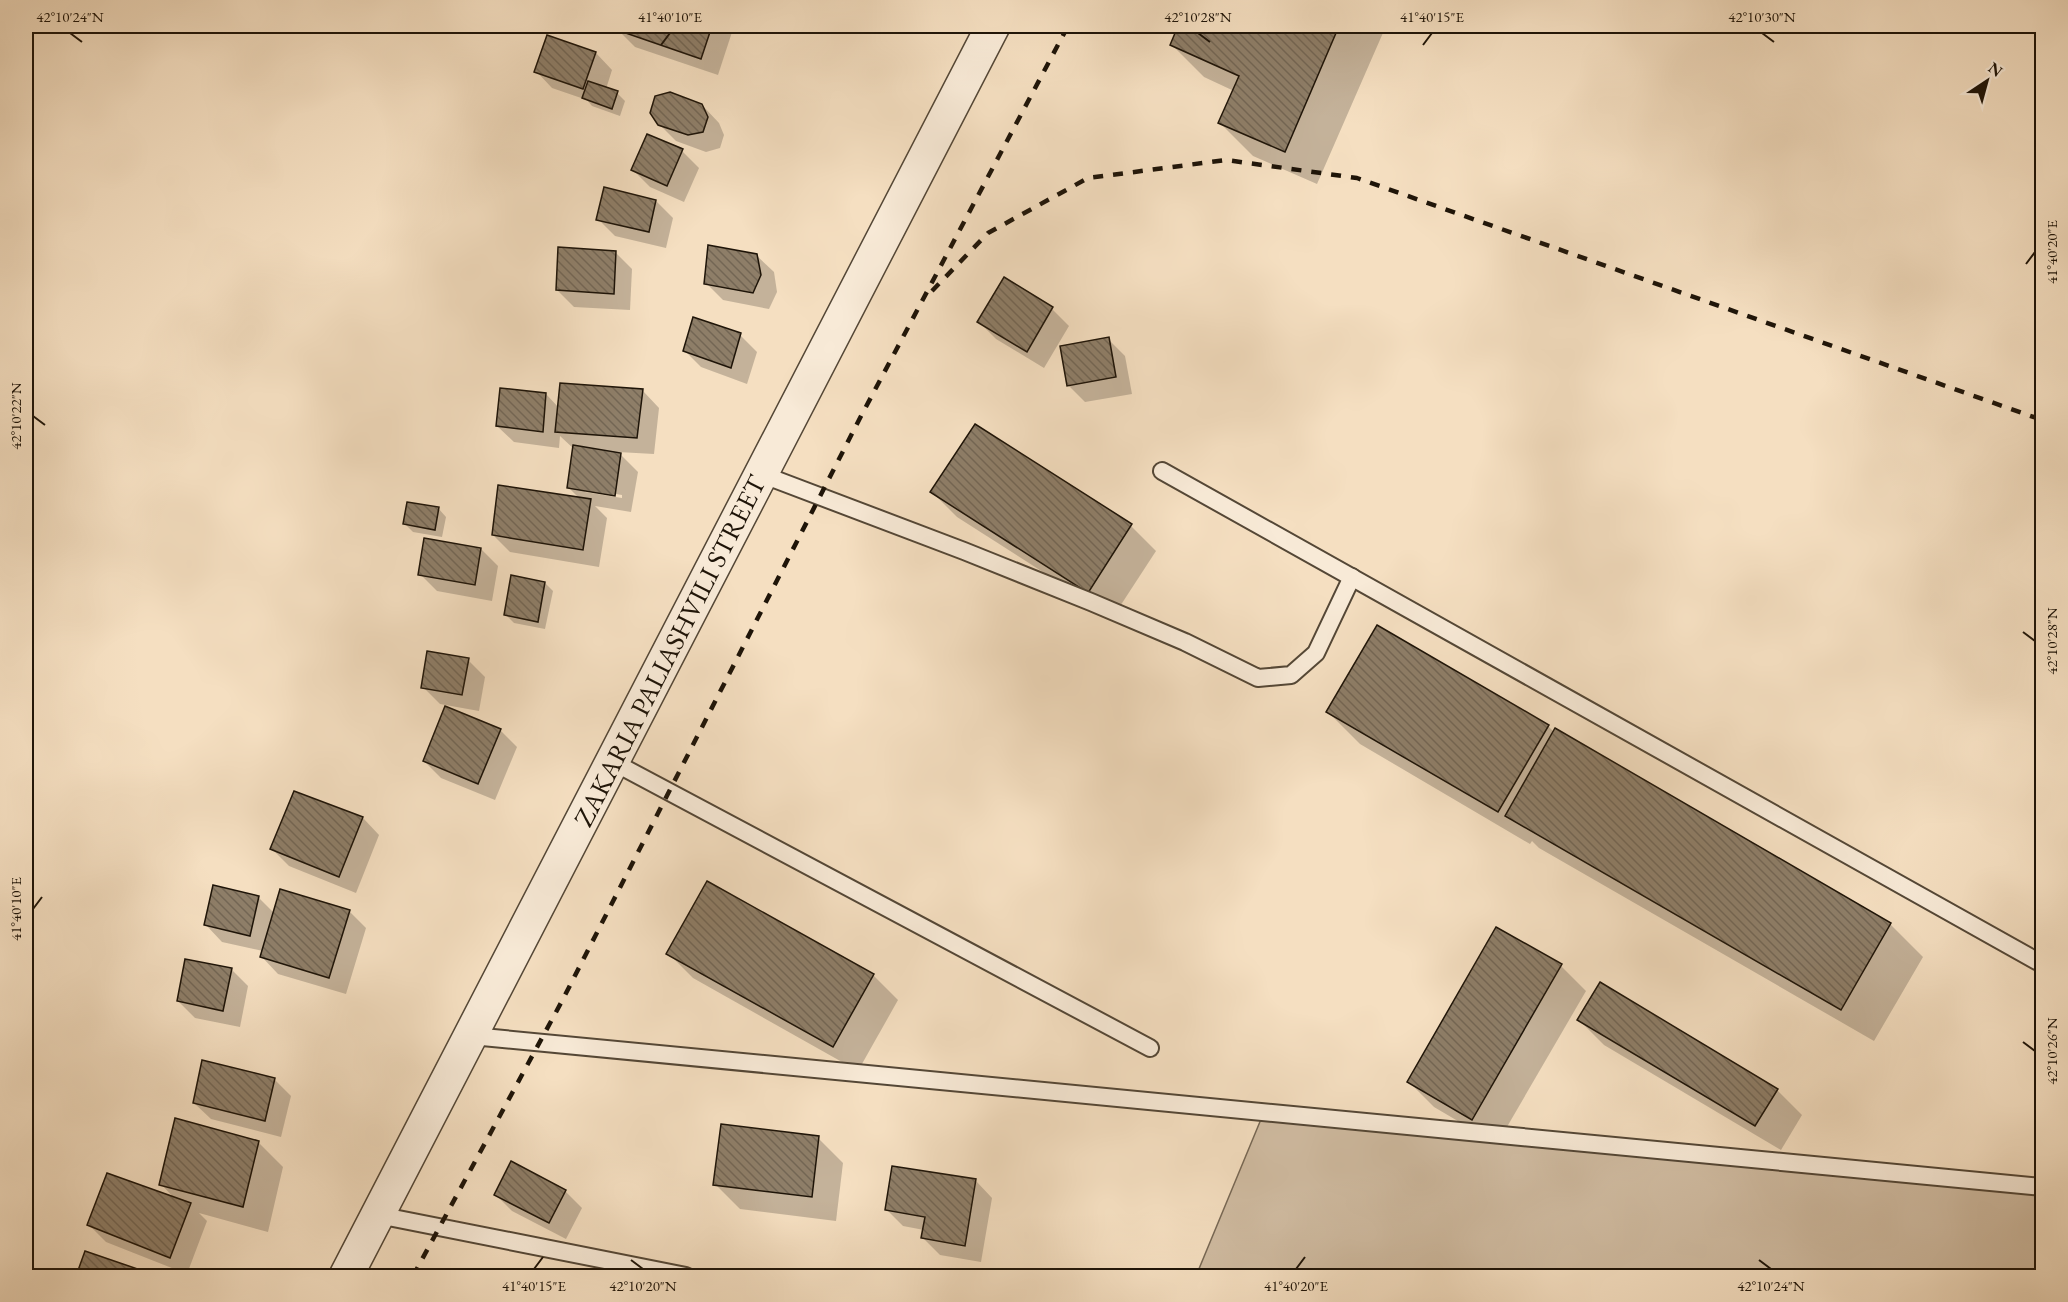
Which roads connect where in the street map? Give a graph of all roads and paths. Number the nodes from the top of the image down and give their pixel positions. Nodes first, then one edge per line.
1 (993, 26) edge
2 (1162, 471) dead end
3 (761, 474) junction
4 (1352, 577) junction
5 (613, 762) junction
6 (2043, 964) edge
7 (472, 1036) junction
8 (1150, 1048) dead end
9 (2043, 1186) edge
10 (378, 1215) junction
11 (346, 1276) edge
12 (686, 1276) edge

1 - 3 street, ZAKARIA PALIASHVILI STREET
2 - 4 lane
3 - 4 lane
3 - 5 street, ZAKARIA PALIASHVILI STREET
4 - 6 lane
5 - 7 street, ZAKARIA PALIASHVILI STREET
5 - 8 lane
7 - 9 lane
7 - 10 street, ZAKARIA PALIASHVILI STREET
10 - 11 street, ZAKARIA PALIASHVILI STREET
10 - 12 lane

